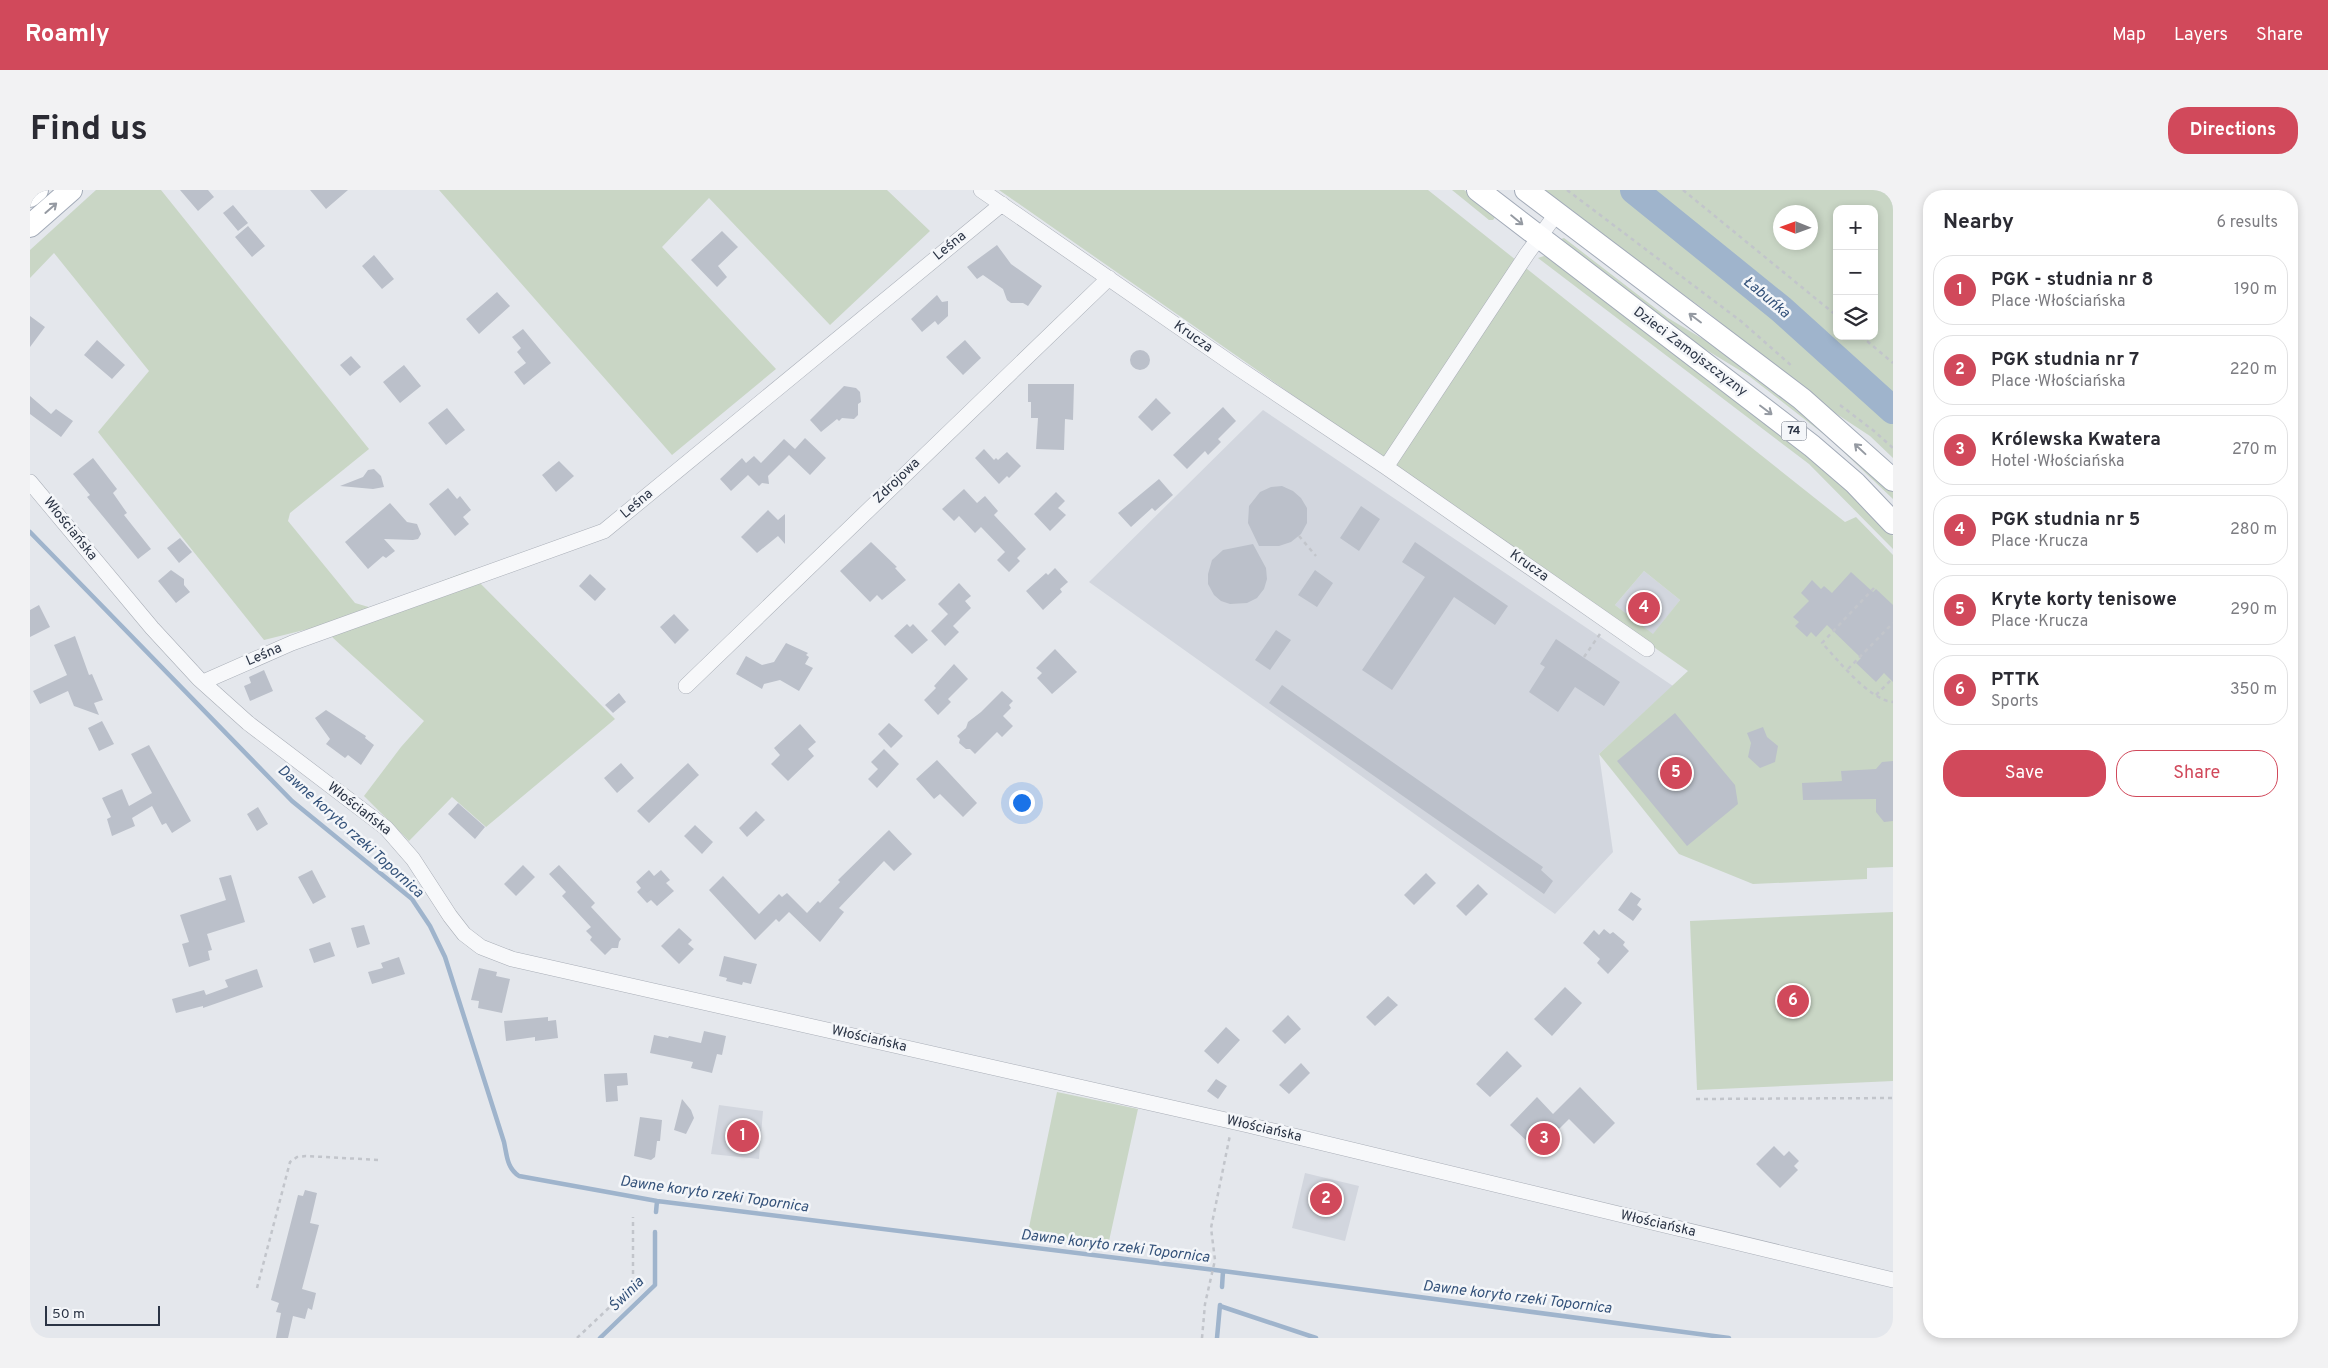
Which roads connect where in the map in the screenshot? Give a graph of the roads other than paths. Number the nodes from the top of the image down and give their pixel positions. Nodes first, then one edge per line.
1 (37, 190) edge
2 (71, 190) edge
3 (981, 190) edge
4 (1478, 190) edge
5 (1526, 190) edge
6 (30, 196) edge
7 (1002, 204) junction
8 (1557, 213) junction
9 (30, 226) edge
10 (1538, 237) junction
11 (1109, 278) junction
12 (1386, 467) junction
13 (1893, 480) edge
14 (30, 482) edge
15 (1893, 523) edge
16 (1647, 649) dead end
17 (202, 682) junction
18 (686, 686) dead end
19 (1893, 1280) edge

1 - 6 main road
9 -> 2 main road
3 - 7 street, Krucza
4 -> 10 main road, Dzieci Zamojszczyzny / 74
5 - 8 main road, 74
7 - 11 street, Krucza
7 - 17 street, Leśna
8 - 10 street
13 -> 8 main road, 74
10 - 12 street
10 -> 15 main road, Dzieci Zamojszczyzny / 74
11 - 12 street, Krucza
11 - 18 street, Zdrojowa
12 - 16 street, Krucza
14 - 17 street, Włościańska
17 - 19 street, Włościańska

